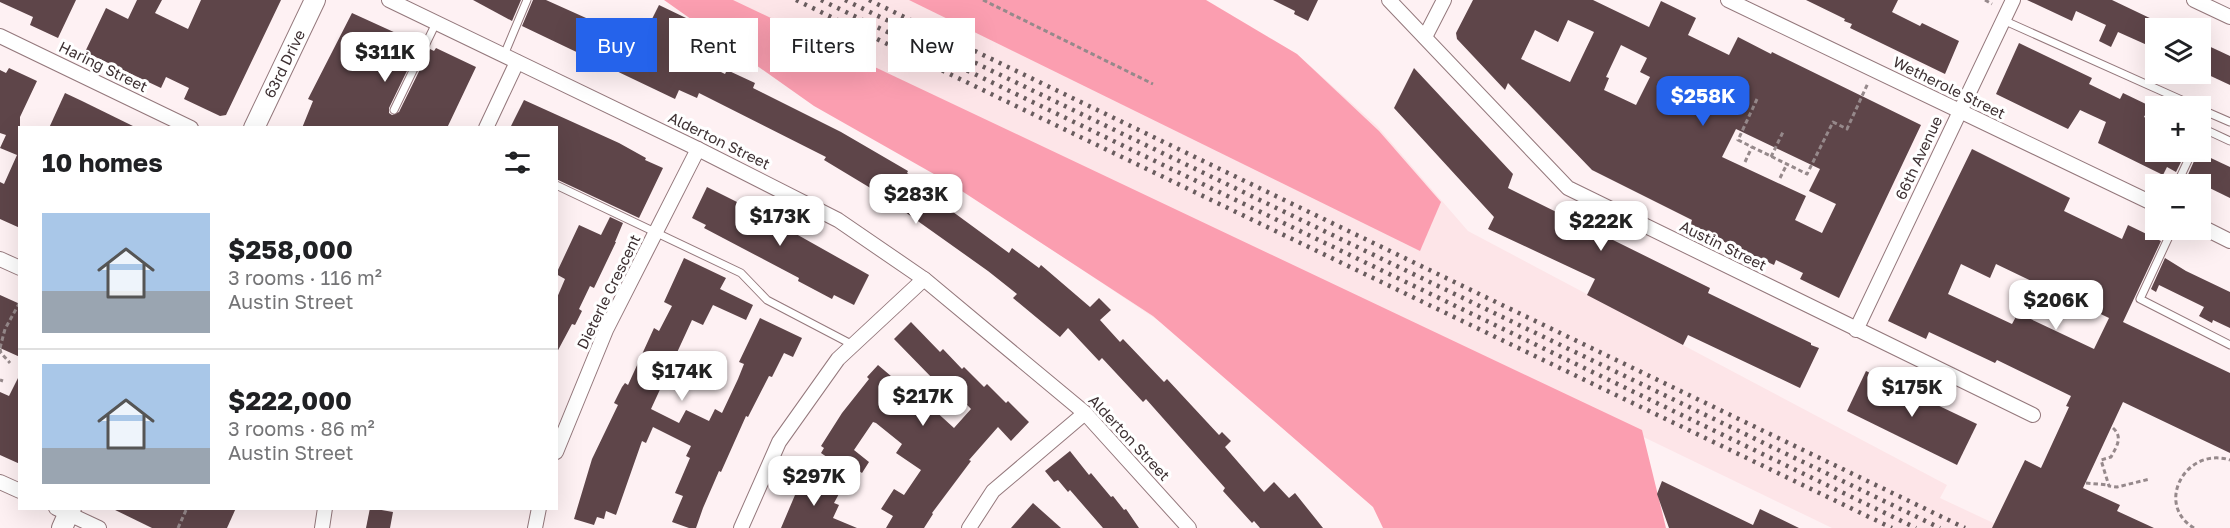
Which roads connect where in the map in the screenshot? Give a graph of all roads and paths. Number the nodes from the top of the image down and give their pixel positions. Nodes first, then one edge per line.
1 (315, 0) edge
2 (389, 0) edge
3 (527, 0) edge
4 (983, 0) edge
5 (1389, 0) edge
6 (1444, 0) edge
7 (1728, 0) edge
8 (1984, 0) edge
9 (2013, 0) edge
10 (2194, 0) edge
11 (1992, 4) dead end
12 (2230, 17) edge
13 (2003, 20) junction
14 (436, 23) junction
15 (0, 36) edge
16 (1425, 37) junction
17 (504, 55) junction
18 (517, 62) junction
19 (1868, 83) dead end
20 (1153, 84) dead end
21 (2173, 96) edge
22 (1757, 99) dead end
23 (394, 110) dead end
24 (1960, 111) junction
25 (2211, 114) edge
26 (2230, 122) edge
27 (187, 126) edge
28 (255, 126) edge
29 (487, 126) edge
30 (1783, 132) dead end
31 (2211, 132) edge
32 (2230, 141) edge
33 (1752, 147) junction
34 (698, 149) junction
35 (1771, 157) junction
36 (1745, 162) dead end
37 (1787, 164) junction
38 (1780, 178) dead end
39 (558, 186) edge
40 (2145, 200) edge
41 (656, 232) junction
42 (2211, 232) edge
43 (2167, 240) edge
44 (2230, 241) edge
45 (0, 259) edge
46 (18, 267) edge
47 (924, 279) junction
48 (18, 306) edge
49 (1856, 330) junction
50 (853, 345) junction
51 (2230, 345) edge
52 (0, 348) edge
53 (10, 363) dead end
54 (1085, 413) junction
55 (2033, 415) dead end
56 (2113, 428) dead end
57 (558, 447) edge
58 (2230, 460) edge
59 (2150, 479) dead end
60 (0, 482) edge
61 (2086, 483) dead end
62 (2109, 486) junction
63 (18, 490) edge
64 (186, 510) edge
65 (325, 510) edge
66 (539, 510) edge
67 (65, 515) edge
68 (99, 528) edge
69 (178, 528) edge
70 (322, 528) edge
71 (535, 528) edge
72 (741, 528) edge
73 (969, 528) edge
74 (1189, 528) edge
75 (2194, 528) edge

1 - 28 street, 63rd Drive
2 - 14 street, Alderton Street
3 - 17 lane
4 - 20 path
5 - 16 street, Austin Street
6 - 16 street
7 - 24 street, Wetherole Street
8 - 11 path
9 - 13 street, 66th Avenue
10 - 12 street
13 - 21 lane
13 - 24 street, 66th Avenue
14 - 17 street, Alderton Street
14 - 23 lane
15 - 27 street, Haring Street
16 - 49 street, Austin Street
17 - 18 street, Alderton Street
18 - 29 street
18 - 34 street, Alderton Street
19 - 37 path
22 - 33 path
24 - 40 street, Wetherole Street
24 - 49 street, 66th Avenue
25 - 26 lane
30 - 35 path
31 - 32 lane
33 - 35 path
33 - 36 path
34 - 41 street, Dieterle Crescent
34 - 47 street, Alderton Street
35 - 37 path
37 - 38 path
39 - 41 lane
41 - 50 lane
41 - 57 street, Dieterle Crescent
42 - 44 street
43 - 51 lane
45 - 46 street
47 - 50 street
47 - 54 street, Alderton Street
48 - 52 path
49 - 55 street, Austin Street
50 - 72 street
52 - 53 path
54 - 73 street
54 - 74 street, Alderton Street
56 - 62 path
58 - 75 path
59 - 62 path
60 - 63 street
61 - 62 path
64 - 69 path
65 - 70 street
66 - 71 street
67 - 68 street

